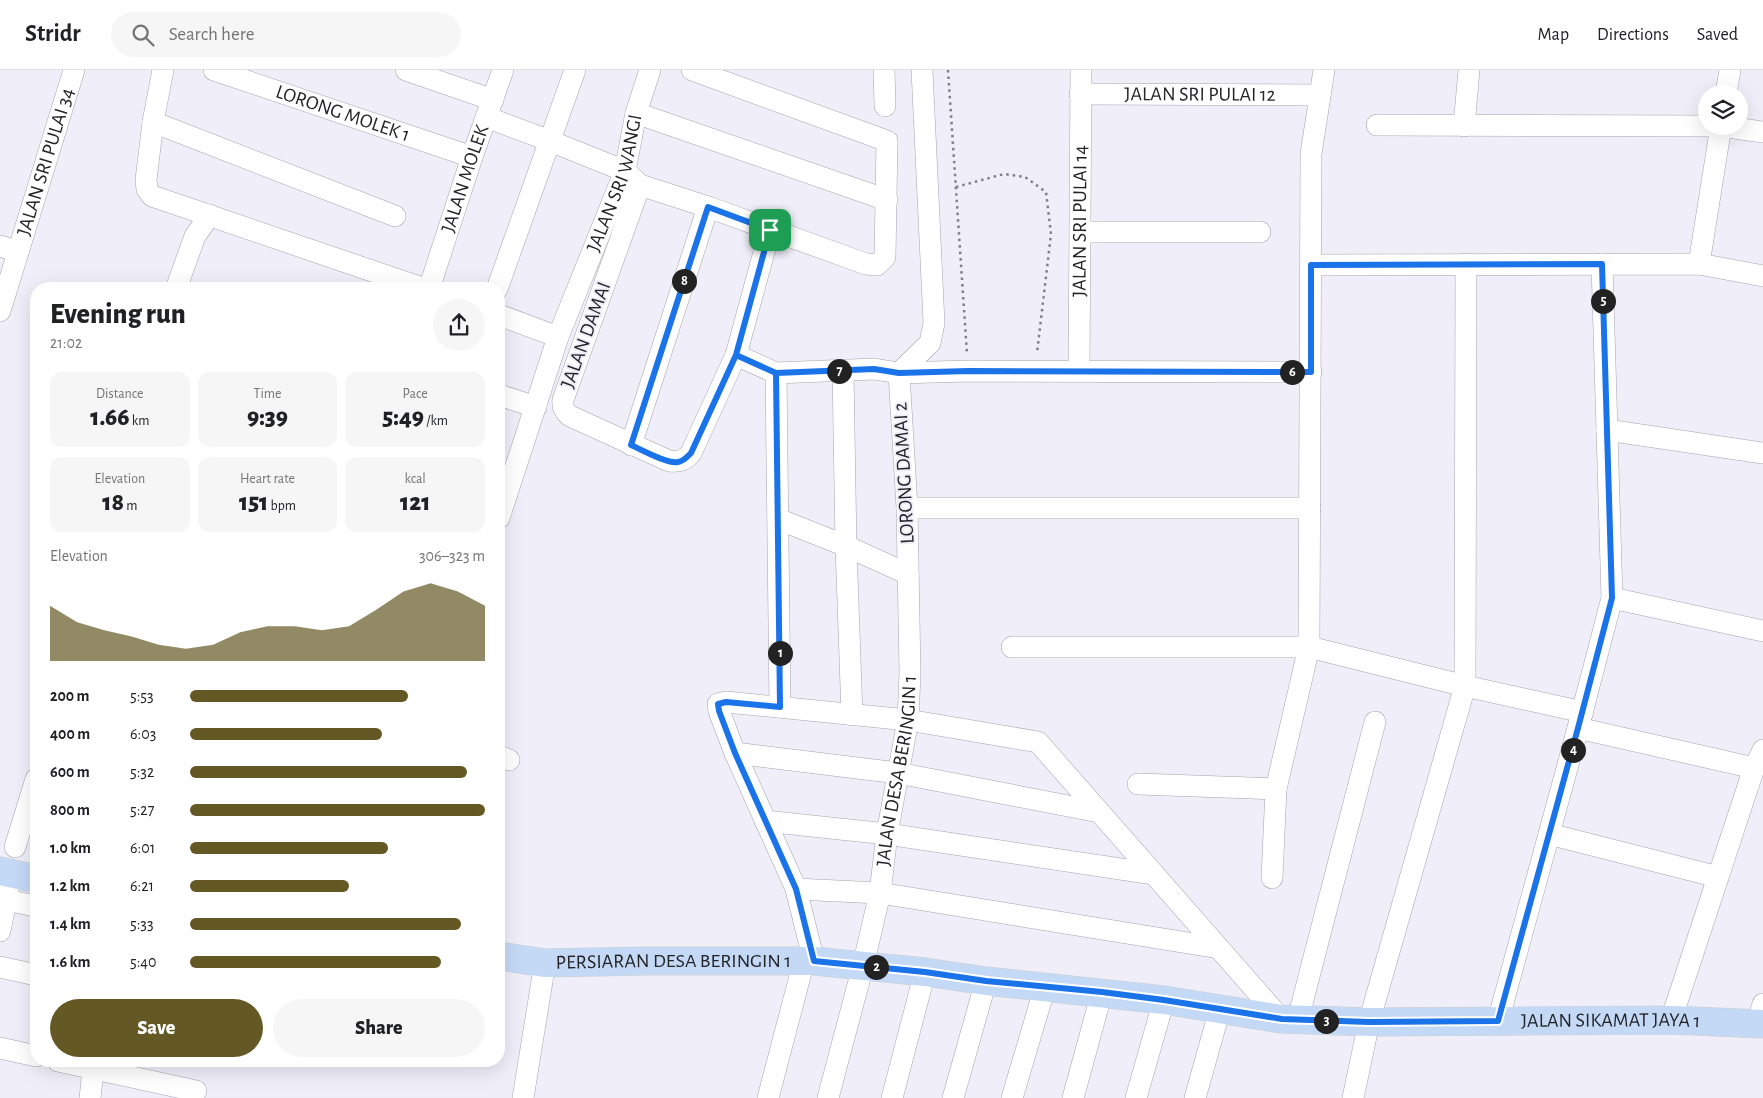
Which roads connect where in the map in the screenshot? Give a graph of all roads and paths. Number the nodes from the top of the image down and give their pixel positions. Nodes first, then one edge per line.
1 (74, 70) edge
2 (163, 70) edge
3 (214, 70) edge
4 (406, 70) edge
5 (503, 70) edge
6 (575, 70) edge
7 (650, 70) edge
8 (692, 70) edge
9 (884, 70) edge
10 (922, 70) edge
11 (948, 70) edge
12 (1081, 70) edge
13 (1324, 70) edge
14 (1469, 70) edge
15 (1730, 70) edge
16 (1728, 85) edge
17 (1080, 94) junction
18 (1320, 95) junction
19 (885, 106) dead end
20 (489, 109) junction
21 (636, 113) junction
22 (153, 122) junction
23 (1377, 125) dead end
24 (1464, 126) junction
25 (1698, 126) edge
26 (1748, 130) edge
27 (1763, 132) edge
28 (1720, 135) edge
29 (550, 141) junction
30 (472, 156) junction
31 (632, 178) junction
32 (956, 187) junction
33 (887, 200) junction
34 (708, 207) junction
35 (210, 215) junction
36 (395, 216) dead end
37 (770, 230) junction
38 (1080, 232) junction
39 (1260, 232) dead end
40 (9, 249) edge
41 (1466, 264) junction
42 (1602, 264) junction
43 (1699, 264) junction
44 (1311, 265) junction
45 (1763, 276) edge
46 (179, 282) edge
47 (405, 282) edge
48 (431, 282) edge
49 (500, 282) edge
50 (0, 311) edge
51 (505, 317) edge
52 (558, 337) junction
53 (736, 355) junction
54 (844, 371) junction
55 (968, 371) junction
56 (1035, 371) junction
57 (1079, 371) junction
58 (1311, 372) junction
59 (776, 373) junction
60 (899, 373) junction
61 (505, 397) edge
62 (536, 407) junction
63 (1607, 430) junction
64 (631, 445) junction
65 (1763, 453) edge
66 (505, 500) edge
67 (907, 508) junction
68 (1310, 508) junction
69 (778, 519) junction
70 (846, 546) junction
71 (908, 574) junction
72 (1612, 598) junction
73 (1763, 631) edge
74 (1012, 647) dead end
75 (1309, 647) junction
76 (1465, 686) junction
77 (780, 707) junction
78 (852, 715) junction
79 (908, 720) junction
80 (1580, 720) junction
81 (1375, 722) dead end
82 (735, 753) junction
83 (1759, 759) edge
84 (898, 773) junction
85 (1138, 784) dead end
86 (1276, 789) junction
87 (30, 798) edge
88 (1099, 812) junction
89 (765, 821) junction
90 (887, 834) junction
91 (1550, 834) junction
92 (15, 847) dead end
93 (1154, 874) junction
94 (16, 875) edge
95 (1718, 877) junction
96 (1272, 878) dead end
97 (796, 889) junction
98 (880, 893) junction
99 (2, 900) edge
100 (30, 905) edge
101 (0, 931) edge
102 (1219, 948) junction
103 (505, 957) edge
104 (809, 961) junction
105 (545, 963) junction
106 (863, 966) junction
107 (0, 967) edge
108 (925, 972) junction
109 (30, 974) edge
110 (986, 981) junction
111 (1045, 987) junction
112 (1102, 992) junction
113 (1164, 1000) junction
114 (1220, 1009) junction
115 (1761, 1017) edge
116 (1290, 1019) junction
117 (1671, 1020) junction
118 (1498, 1021) junction
119 (1369, 1022) junction
120 (0, 1048) edge
121 (30, 1055) edge
122 (81, 1067) edge
123 (93, 1070) junction
124 (196, 1091) dead end
125 (90, 1098) edge
126 (523, 1098) edge
127 (768, 1098) edge
128 (828, 1098) edge
129 (892, 1098) edge
130 (953, 1098) edge
131 (1012, 1098) edge
132 (1073, 1098) edge
133 (1136, 1098) edge
134 (1195, 1098) edge
135 (1353, 1098) edge

1 - 40 street, JALAN SRI PULAI 34
2 - 22 street
3 - 30 street, LORONG MOLEK 1
4 - 20 street
5 - 20 street, JALAN MOLEK
6 - 29 street
7 - 21 street, JALAN SRI WANGI
8 - 33 street
9 - 19 street
10 - 60 street
11 - 32 path
12 - 17 street, JALAN SRI PULAI 14
13 - 18 street
14 - 24 street
15 - 16 street
17 - 18 street, JALAN SRI PULAI 12
17 - 38 street, JALAN SRI PULAI 14
18 - 44 street
20 - 29 street
20 - 30 street, JALAN MOLEK
21 - 31 street, JALAN SRI WANGI
21 - 33 street
22 - 35 street
22 - 36 street
23 - 24 street
24 - 25 street
26 - 27 street
28 - 43 street
29 - 31 street
29 - 49 street
30 - 48 street, JALAN MOLEK
31 - 34 street
31 - 52 street, JALAN SRI WANGI
31 - 64 street, JALAN DAMAI
32 - 55 path
32 - 56 path
33 - 37 street
34 - 37 street
34 - 64 street
35 - 46 street
35 - 47 street
37 - 53 street, JALAN DAMAI
38 - 39 street
38 - 57 street, JALAN SRI PULAI 14
40 - 50 street, JALAN SRI PULAI 34
41 - 42 street
41 - 44 street
41 - 76 street
42 - 43 street
42 - 63 street
43 - 45 street
44 - 58 street
51 - 52 street
52 - 62 street, JALAN SRI WANGI
53 - 59 street
53 - 64 street, JALAN DAMAI
54 - 59 street
54 - 60 street
54 - 70 street
55 - 56 street
55 - 60 street
56 - 57 street
57 - 58 street
58 - 68 street
59 - 69 street
60 - 67 street, LORONG DAMAI 2
61 - 62 street
62 - 66 street, JALAN SRI WANGI
63 - 65 street
63 - 72 street
67 - 68 street
67 - 71 street, LORONG DAMAI 2
68 - 75 street
69 - 70 street
69 - 77 street
70 - 71 street
70 - 78 street
71 - 79 street, JALAN DESA BERINGIN 1
72 - 73 street
72 - 80 street
74 - 75 street
75 - 76 street
75 - 86 street
76 - 80 street
76 - 119 street
77 - 78 street
77 - 82 street
78 - 79 street
79 - 84 street, JALAN DESA BERINGIN 1
79 - 88 street
80 - 83 street
80 - 91 street
81 - 116 street
82 - 84 street
82 - 89 street
83 - 95 street
84 - 88 street
84 - 90 street, JALAN DESA BERINGIN 1
85 - 86 street
86 - 96 street
87 - 92 street
88 - 93 street
89 - 90 street
89 - 97 street
90 - 93 street
90 - 98 street, JALAN DESA BERINGIN 1
91 - 95 street
91 - 118 street
93 - 102 street
94 - 99 street
95 - 117 street
97 - 98 street
97 - 104 street
98 - 102 street
98 - 106 street, JALAN DESA BERINGIN 1
99 - 100 street
99 - 101 street
102 - 116 street
103 - 105 main road, PERSIARAN DESA BERINGIN 1
104 - 105 main road, PERSIARAN DESA BERINGIN 1
104 - 106 main road, PERSIARAN DESA BERINGIN 1
104 - 127 street
105 - 126 street
106 - 108 main road, PERSIARAN DESA BERINGIN 1
106 - 128 street, JALAN DESA BERINGIN 1
107 - 109 street
108 - 110 main road, PERSIARAN DESA BERINGIN 1
108 - 129 street
110 - 111 main road, PERSIARAN DESA BERINGIN 1
110 - 130 street
111 - 112 main road, PERSIARAN DESA BERINGIN 1
111 - 131 street
112 - 113 main road, PERSIARAN DESA BERINGIN 1
112 - 132 street
113 - 114 main road, PERSIARAN DESA BERINGIN 1
113 - 133 street
114 - 116 main road, JALAN SIKAMAT JAYA 1
114 - 134 street
115 - 117 main road, JALAN SIKAMAT JAYA 1
116 - 119 main road, JALAN SIKAMAT JAYA 1
117 - 118 main road, JALAN SIKAMAT JAYA 1
118 - 119 main road, JALAN SIKAMAT JAYA 1
119 - 135 street
120 - 121 street
122 - 123 street
123 - 124 street
123 - 125 street

